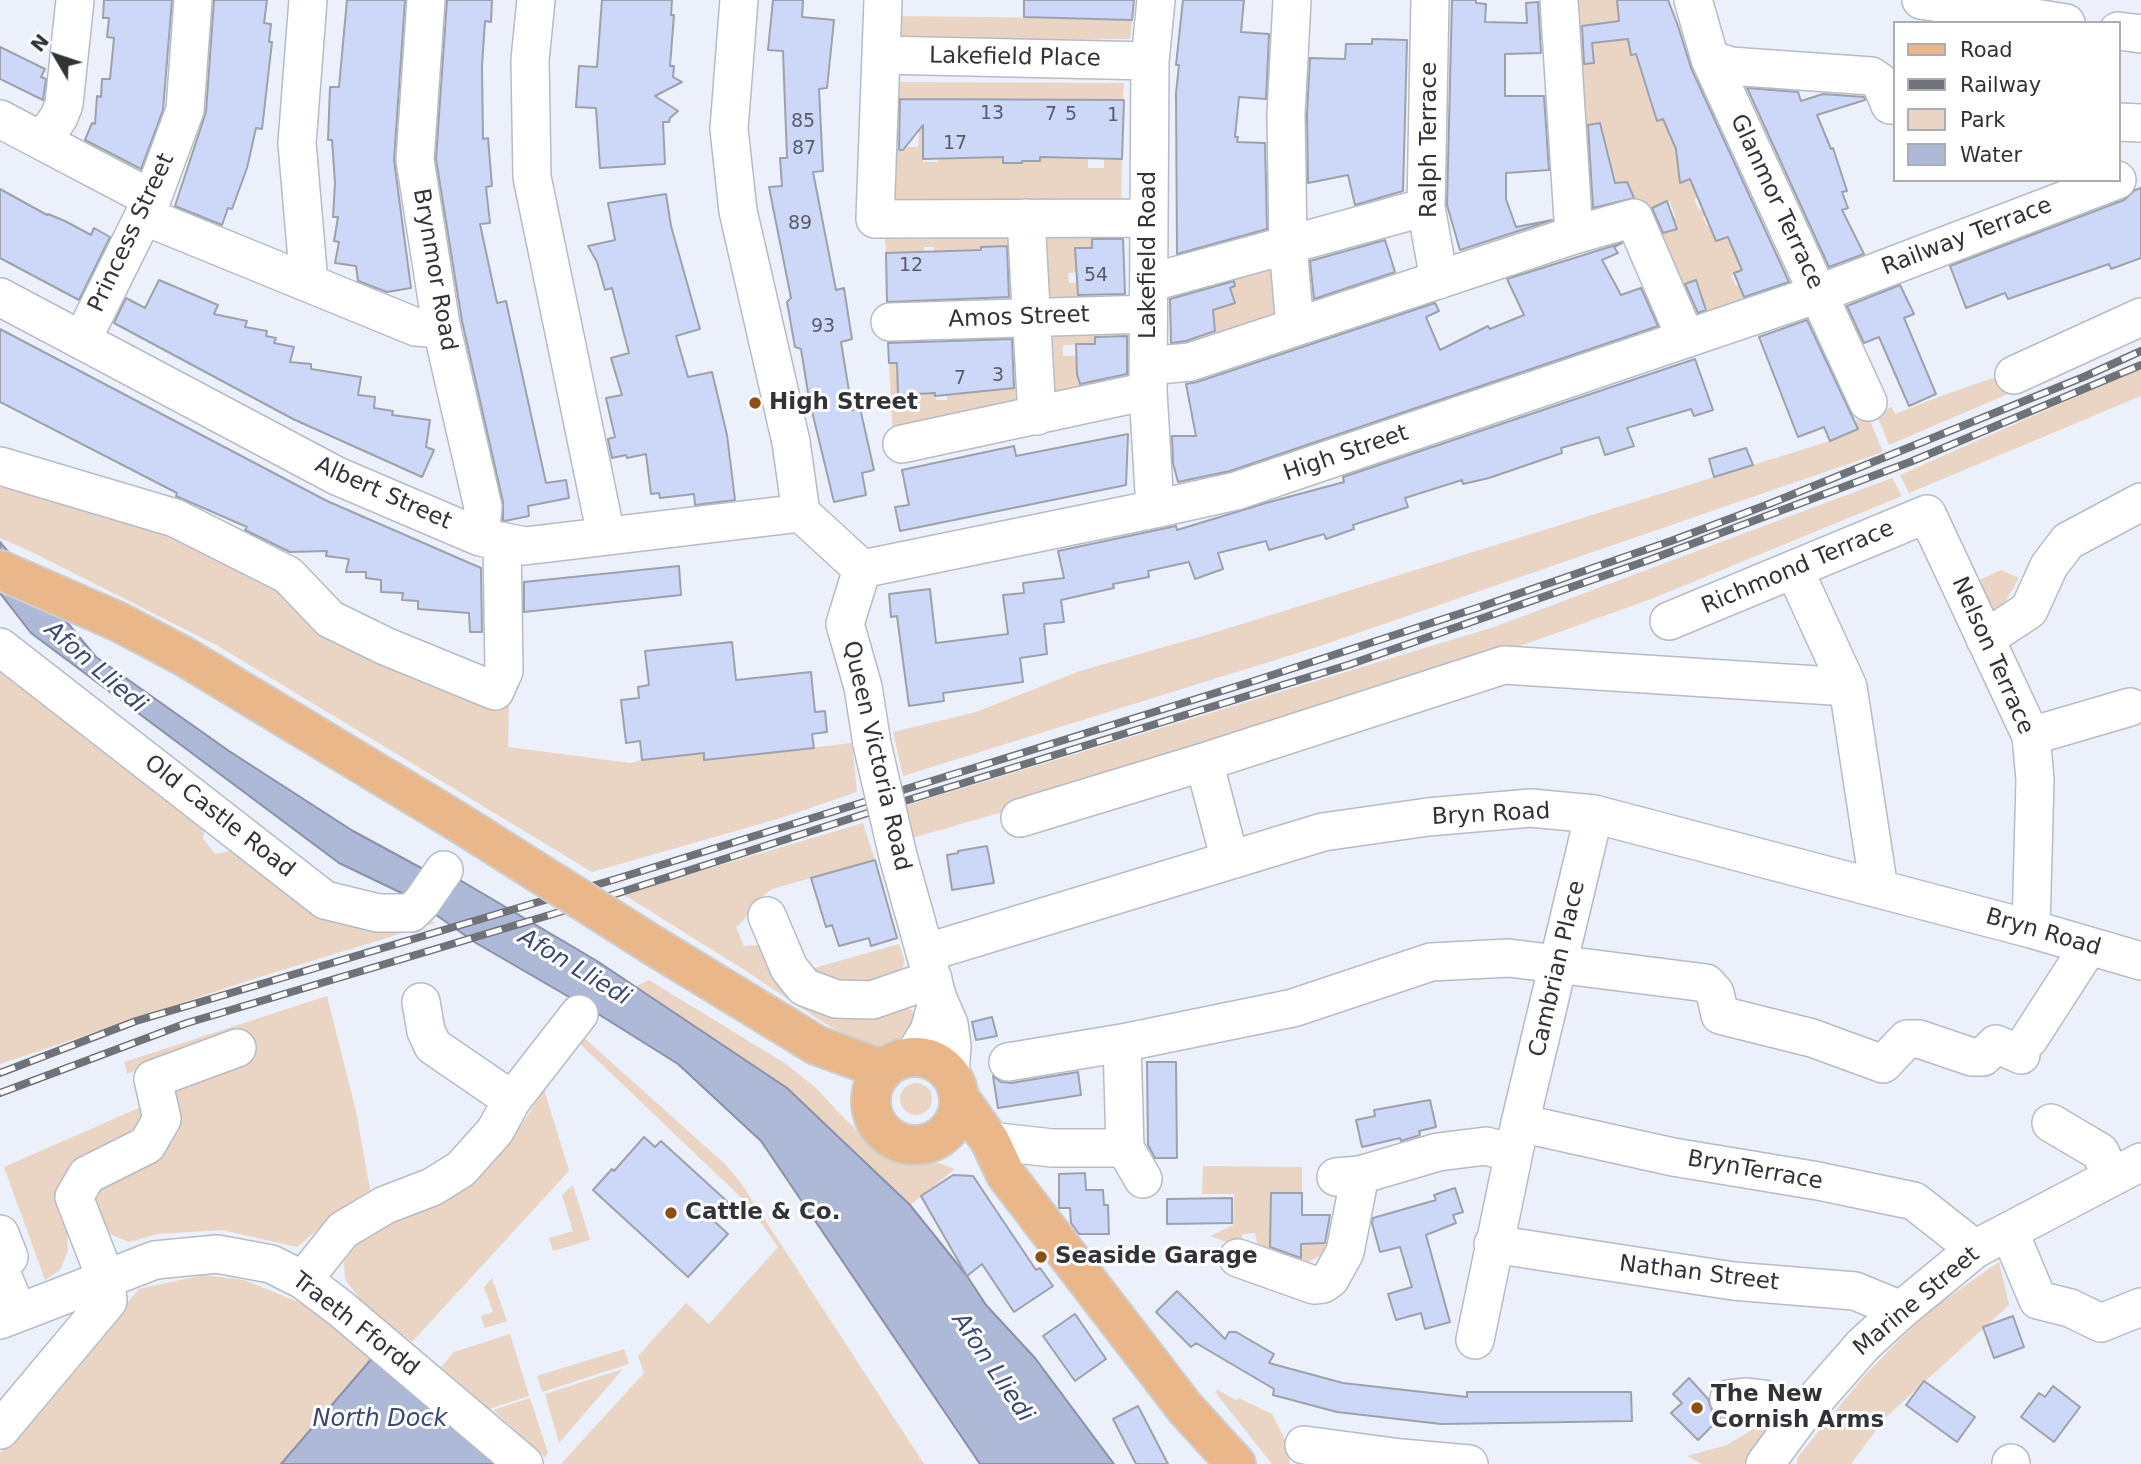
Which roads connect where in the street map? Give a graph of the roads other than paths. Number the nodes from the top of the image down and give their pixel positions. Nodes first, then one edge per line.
1 (75, 0) edge
2 (193, 0) edge
3 (308, 0) edge
4 (426, 0) edge
5 (536, 0) edge
6 (739, 0) edge
7 (883, 0) edge
8 (1156, 0) edge
9 (1292, 0) edge
10 (1430, 0) edge
11 (1559, 0) edge
12 (1693, 0) edge
13 (1921, 0) edge
14 (2053, 21) edge
15 (2120, 31) edge
16 (2141, 34) edge
17 (881, 55) junction
18 (1710, 59) junction
19 (1150, 61) junction
20 (1892, 105) edge
21 (0, 119) edge
22 (2120, 121) edge
23 (2141, 123) edge
24 (42, 141) junction
25 (2141, 171) edge
26 (2120, 179) edge
27 (2113, 182) edge
28 (1426, 207) junction
29 (148, 208) junction
30 (1149, 218) junction
31 (1026, 219) junction
32 (1574, 235) junction
33 (1288, 246) junction
34 (1439, 280) junction
35 (309, 284) junction
36 (1818, 294) junction
37 (0, 297) edge
38 (1148, 298) junction
39 (1032, 317) junction
40 (2141, 317) edge
41 (890, 322) dead end
42 (441, 325) junction
43 (1295, 327) junction
44 (1686, 339) junction
45 (82, 340) junction
46 (2014, 376) dead end
47 (1148, 379) junction
48 (1868, 402) dead end
49 (1037, 416) junction
50 (902, 444) dead end
51 (0, 466) edge
52 (2141, 502) edge
53 (1155, 509) junction
54 (801, 513) junction
55 (1927, 514) joint
56 (606, 536) junction
57 (491, 539) junction
58 (862, 569) junction
59 (1794, 569) junction
60 (0, 570) edge
61 (1669, 621) dead end
62 (1985, 639) junction
63 (0, 647) edge
64 (1848, 687) junction
65 (2130, 707) dead end
66 (2031, 736) junction
67 (1204, 762) junction
68 (1594, 814) junction
69 (1020, 818) dead end
70 (1230, 860) junction
71 (444, 870) dead end
72 (1879, 889) junction
73 (767, 916) dead end
74 (2031, 929) junction
75 (2088, 946) junction
76 (2141, 961) edge
77 (1560, 965) junction
78 (932, 977) junction
79 (421, 1002) dead end
80 (579, 1014) dead end
81 (1122, 1042) junction
82 (816, 1045) junction
83 (237, 1048) dead end
84 (900, 1062) junction
85 (1009, 1062) dead end
86 (955, 1086) junction
87 (512, 1100) junction
88 (871, 1106) junction
89 (2051, 1123) dead end
90 (940, 1138) junction
91 (1517, 1138) junction
92 (990, 1141) junction
93 (1052, 1148) junction
94 (2127, 1169) edge
95 (1009, 1180) junction
96 (2009, 1231) junction
97 (0, 1234) edge
98 (1493, 1244) junction
99 (1975, 1249) junction
100 (1238, 1258) dead end
101 (0, 1264) edge
102 (0, 1270) edge
103 (106, 1279) junction
104 (303, 1280) junction
105 (2141, 1307) edge
106 (1901, 1310) junction
107 (9, 1317) edge
108 (1475, 1340) dead end
109 (1729, 1399) dead end
110 (1799, 1418) junction
111 (0, 1430) edge
112 (1304, 1445) dead end
113 (1227, 1460) edge
114 (524, 1464) edge
115 (1469, 1464) edge
116 (1765, 1464) edge

1 - 24 street
2 - 29 street, Princess Street
3 - 35 street
4 - 42 street, Brynmor Road
5 - 56 street
6 - 54 street
7 - 17 street
8 - 19 street, Lakefield Road
9 - 33 street
10 - 28 street, Ralph Terrace
11 - 32 street
12 - 18 street, Glanmor Terrace
13 - 14 street
15 - 16 street
17 - 19 street, Lakefield Place
17 - 31 street
18 - 20 street
18 - 36 street, Glanmor Terrace
19 - 30 street, Lakefield Road
21 - 24 street
22 - 23 street
24 - 29 street
25 - 26 street, Railway Terrace
27 - 36 street, Railway Terrace
28 - 33 street, Amos Street
28 - 34 street, Ralph Terrace
29 - 35 street
29 - 45 street, Princess Street
30 - 31 street
30 - 38 street, Lakefield Road
31 - 39 street
32 - 34 street
32 - 44 street
33 - 38 street, Amos Street
33 - 43 street
34 - 43 street
35 - 42 street
36 - 44 street, High Street
36 - 48 street, Glanmor Terrace
37 - 45 street, Albert Street
38 - 39 street, Amos Street
38 - 47 street, Lakefield Road
39 - 41 street, Amos Street
39 - 49 street
40 - 46 street
42 - 57 street, Brynmor Road
43 - 47 street
44 - 53 street, High Street
45 - 57 street, Albert Street
47 - 49 street
47 - 53 street, Lakefield Road
49 - 50 street
51 - 57 street, Brynmor Road
52 - 62 street
53 - 58 street, High Street
54 - 56 street, Albert Street
54 - 58 street
55 - 59 street, Richmond Terrace
55 - 62 street, Nelson Terrace
56 - 57 street, Albert Street
58 - 78 street, Queen Victoria Road, bridge
59 - 61 street, Richmond Terrace
59 - 64 street
60 - 82 main road, bridge
62 - 66 street, Nelson Terrace
63 - 71 street, Old Castle Road
64 - 67 street
64 - 72 street
65 - 66 street
66 - 74 street, Nelson Terrace
67 - 69 street
67 - 70 street
68 - 70 street, Bryn Road
68 - 72 street, Bryn Road
68 - 77 street, Cambrian Place
70 - 78 street, Bryn Road
72 - 74 street, Bryn Road
73 - 78 street, Bryn Road
74 - 75 street, Bryn Road
75 - 76 street, Bryn Road
75 - 77 street
77 - 81 street
77 - 91 street, Cambrian Place
78 - 84 street
78 - 86 street, Queen Victoria Road
79 - 87 street
80 - 87 street
81 - 85 street
81 - 93 street
82 - 84 main road
82 - 88 main road
83 - 103 street
84 - 86 main road
84 - 88 main road
86 - 90 main road
86 - 92 main road
87 - 104 street
88 - 90 main road
89 - 94 street
90 - 95 main road
91 - 98 street, Cambrian Place
91 - 99 street, BrynTerrace
91 - 100 street
92 - 93 street
92 - 95 main road
93 - 95 street
94 - 96 street, Marine Street
95 - 113 main road
96 - 99 street, Marine Street
96 - 105 street
97 - 101 street
98 - 106 street, Nathan Street
98 - 108 street, Cambrian Place
99 - 106 street, Marine Street
102 - 107 street
103 - 104 street, Traeth Ffordd
103 - 107 street, Traeth Ffordd
103 - 111 street
104 - 114 street, Traeth Ffordd
106 - 110 street, Marine Street
109 - 110 street
110 - 116 street, Marine Street
112 - 115 street

